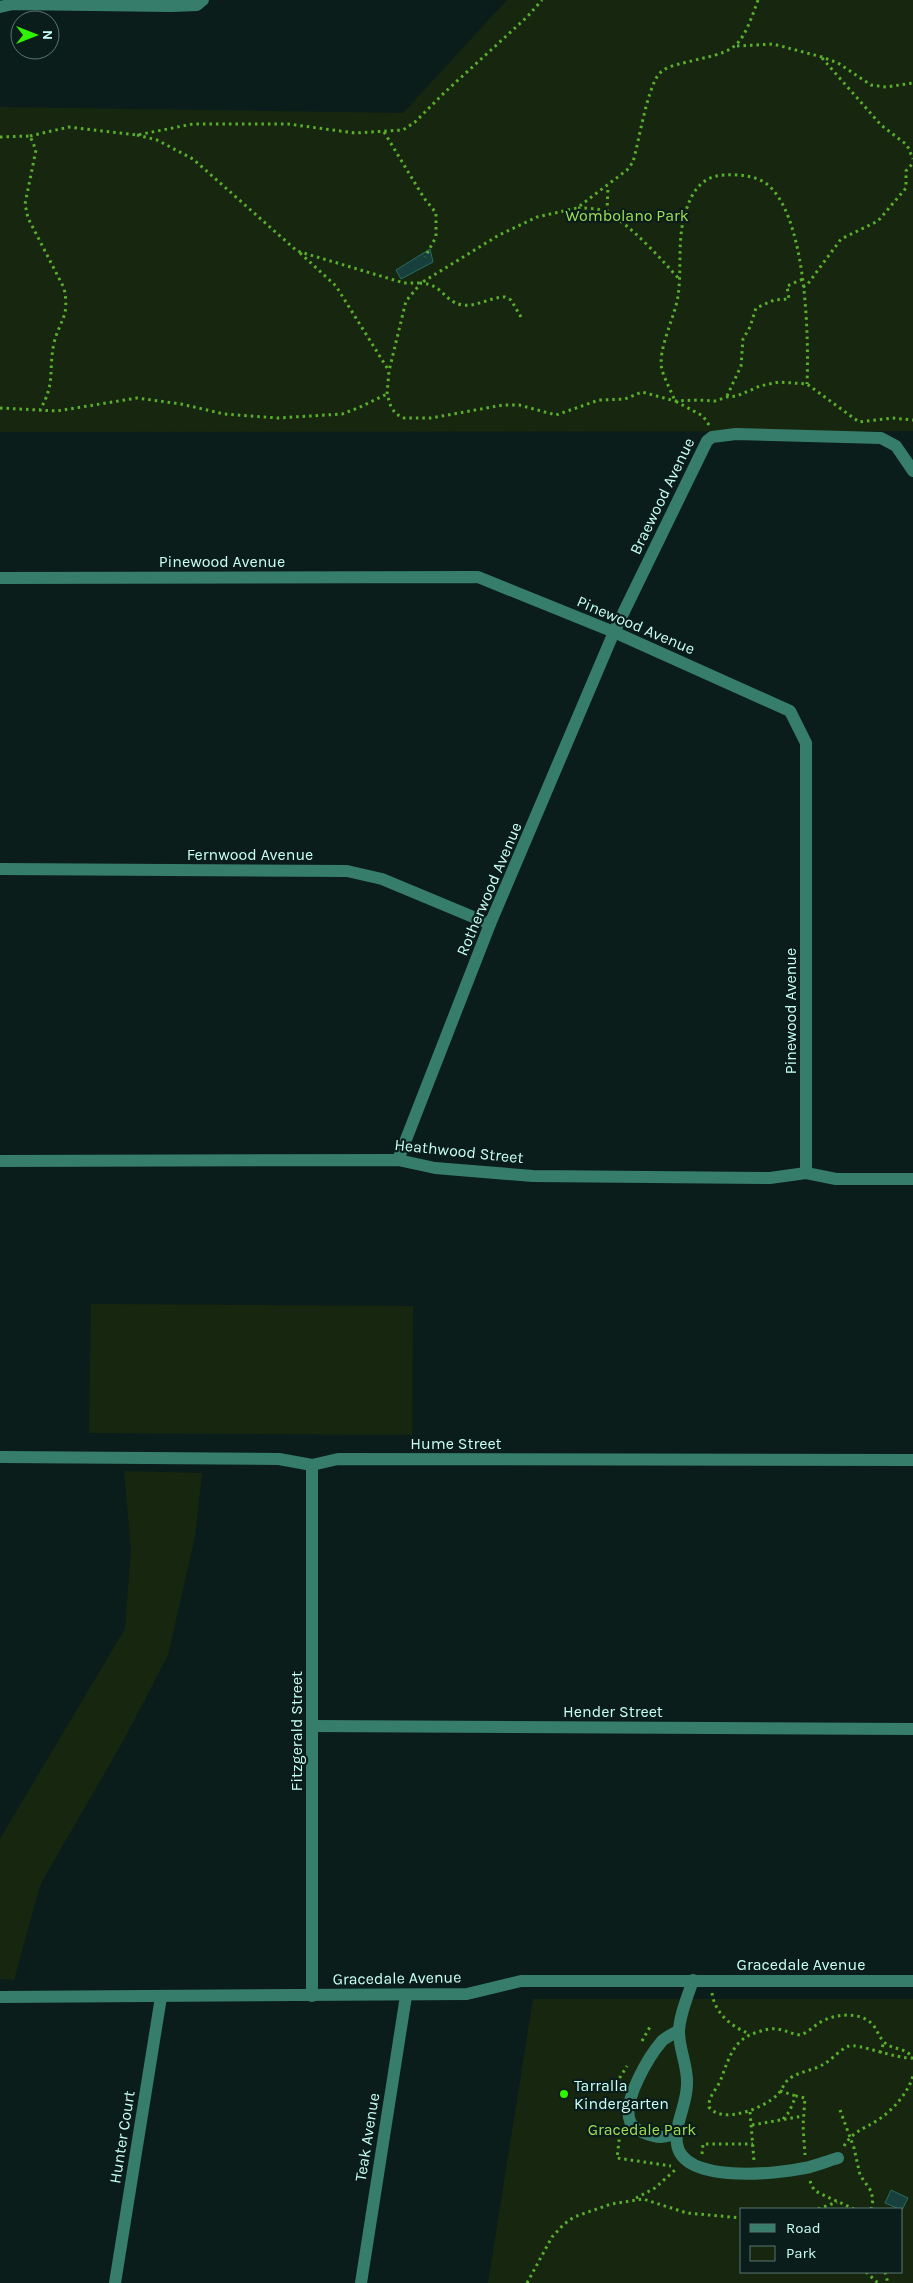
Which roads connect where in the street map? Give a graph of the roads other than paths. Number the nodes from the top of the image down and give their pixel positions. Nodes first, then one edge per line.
1 (203, 0) edge
2 (10, 2) edge
3 (0, 7) edge
4 (913, 471) edge
5 (0, 578) edge
6 (614, 632) junction
7 (0, 869) edge
8 (490, 924) junction
9 (398, 1160) junction
10 (0, 1161) edge
11 (806, 1173) junction
12 (913, 1179) edge
13 (0, 1458) edge
14 (913, 1460) edge
15 (312, 1466) junction
16 (312, 1726) junction
17 (913, 1729) edge
18 (693, 1980) junction
19 (913, 1981) edge
20 (312, 1996) junction
21 (406, 1996) junction
22 (0, 1997) edge
23 (161, 1997) junction
24 (678, 2031) junction
25 (676, 2132) junction
26 (838, 2158) road end
27 (115, 2283) edge
28 (361, 2283) edge

1 - 2 street
2 - 3 street
4 - 6 street, Braewood Avenue
5 - 6 street, Pinewood Avenue
6 - 8 street, Rotherwood Avenue
6 - 11 street, Pinewood Avenue
7 - 8 street, Fernwood Avenue
8 - 9 street, Rotherwood Avenue
9 - 10 street, Heathwood Street
9 - 11 street, Heathwood Street
11 - 12 street, Heathwood Street
13 - 15 street, Hume Street
14 - 15 street, Hume Street
15 - 16 street, Fitzgerald Street
16 - 17 street, Hender Street
16 - 20 street, Fitzgerald Street
18 - 19 street, Gracedale Avenue
18 - 21 street, Gracedale Avenue
18 - 24 street
20 - 21 street, Gracedale Avenue
20 - 23 street, Gracedale Avenue
21 - 28 street, Teak Avenue
22 - 23 street, Gracedale Avenue
23 - 27 street, Hunter Court
24 - 25 street
24 - 25 street
25 - 26 street

